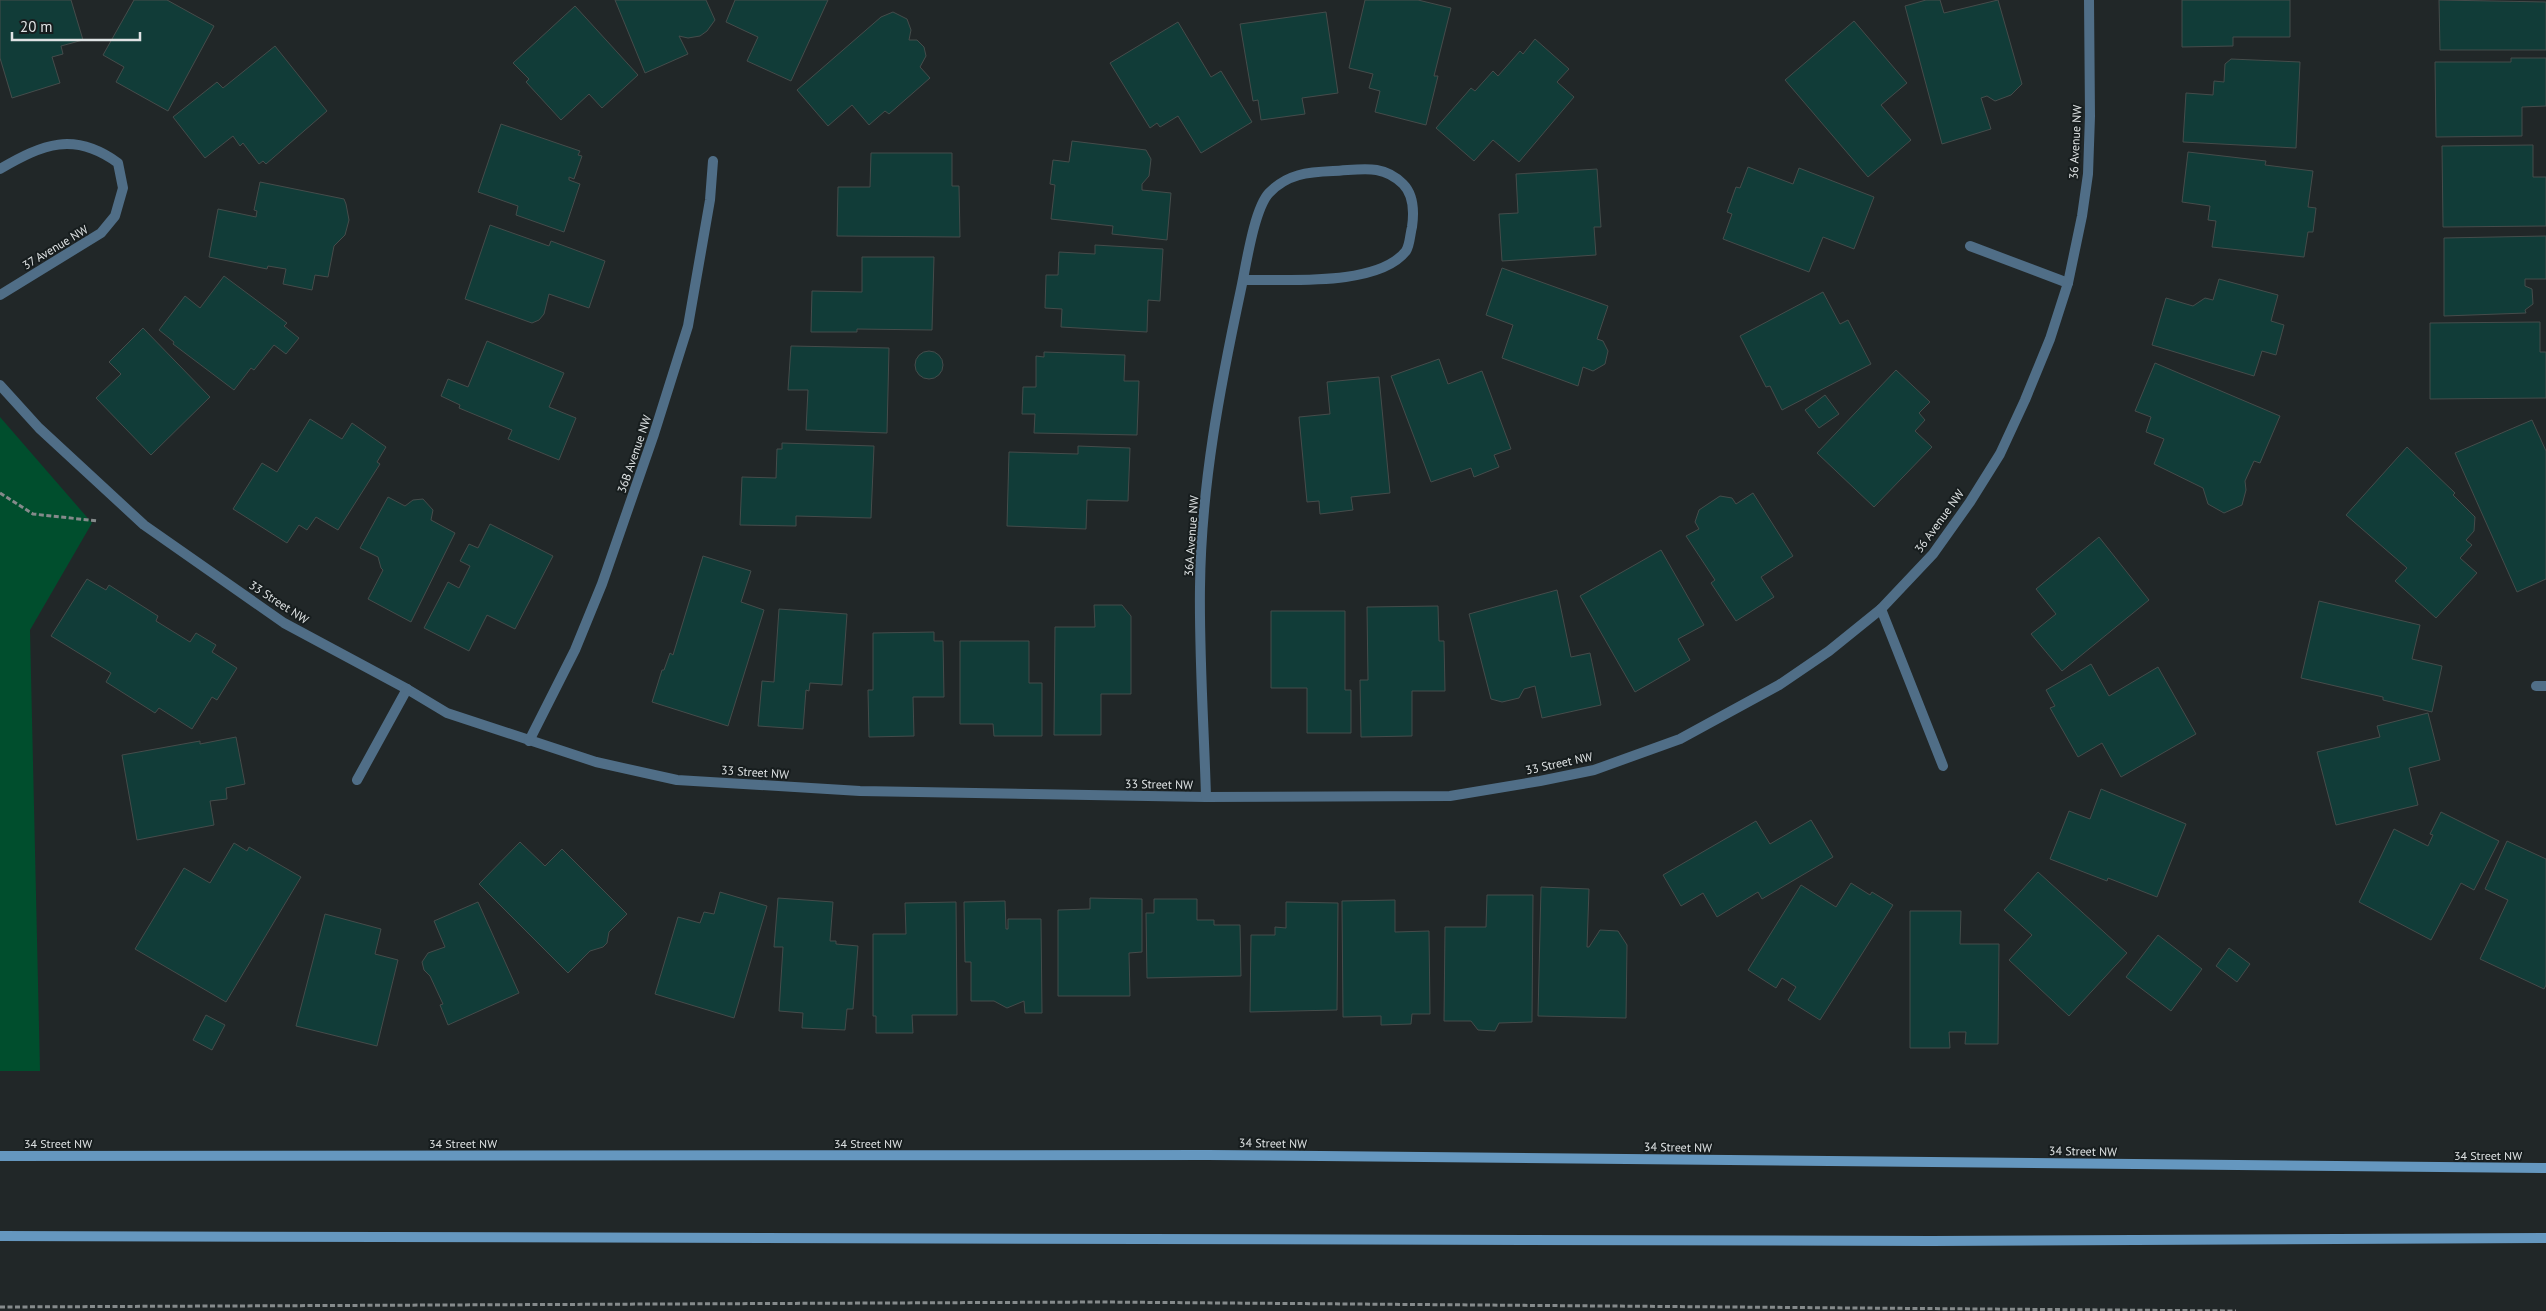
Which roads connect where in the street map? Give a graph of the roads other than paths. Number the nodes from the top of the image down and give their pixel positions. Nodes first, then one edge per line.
1 (2089, 0) edge
2 (713, 160) dead end
3 (0, 169) edge
4 (1970, 246) dead end
5 (1243, 280) junction
6 (2068, 283) junction
7 (0, 295) edge
8 (0, 385) edge
9 (1880, 609) junction
10 (408, 689) junction
11 (529, 741) junction
12 (1943, 766) dead end
13 (357, 780) dead end
14 (1206, 798) junction
15 (0, 1156) edge
16 (2546, 1168) edge
17 (0, 1236) edge
18 (2546, 1238) edge

1 - 6 street, 36 Avenue NW
2 - 11 street, 36B Avenue NW
3 - 7 street, 37 Avenue NW
4 - 6 street
5 - 5 street, 36A Avenue NW
5 - 14 street, 36A Avenue NW
6 - 9 street, 36 Avenue NW
8 - 10 street, 33 Street NW
9 - 12 street
9 - 14 street, 33 Street NW
10 - 11 street, 33 Street NW
10 - 13 street
11 - 14 street, 33 Street NW
15 - 16 main road, 34 Street NW
17 - 18 main road

